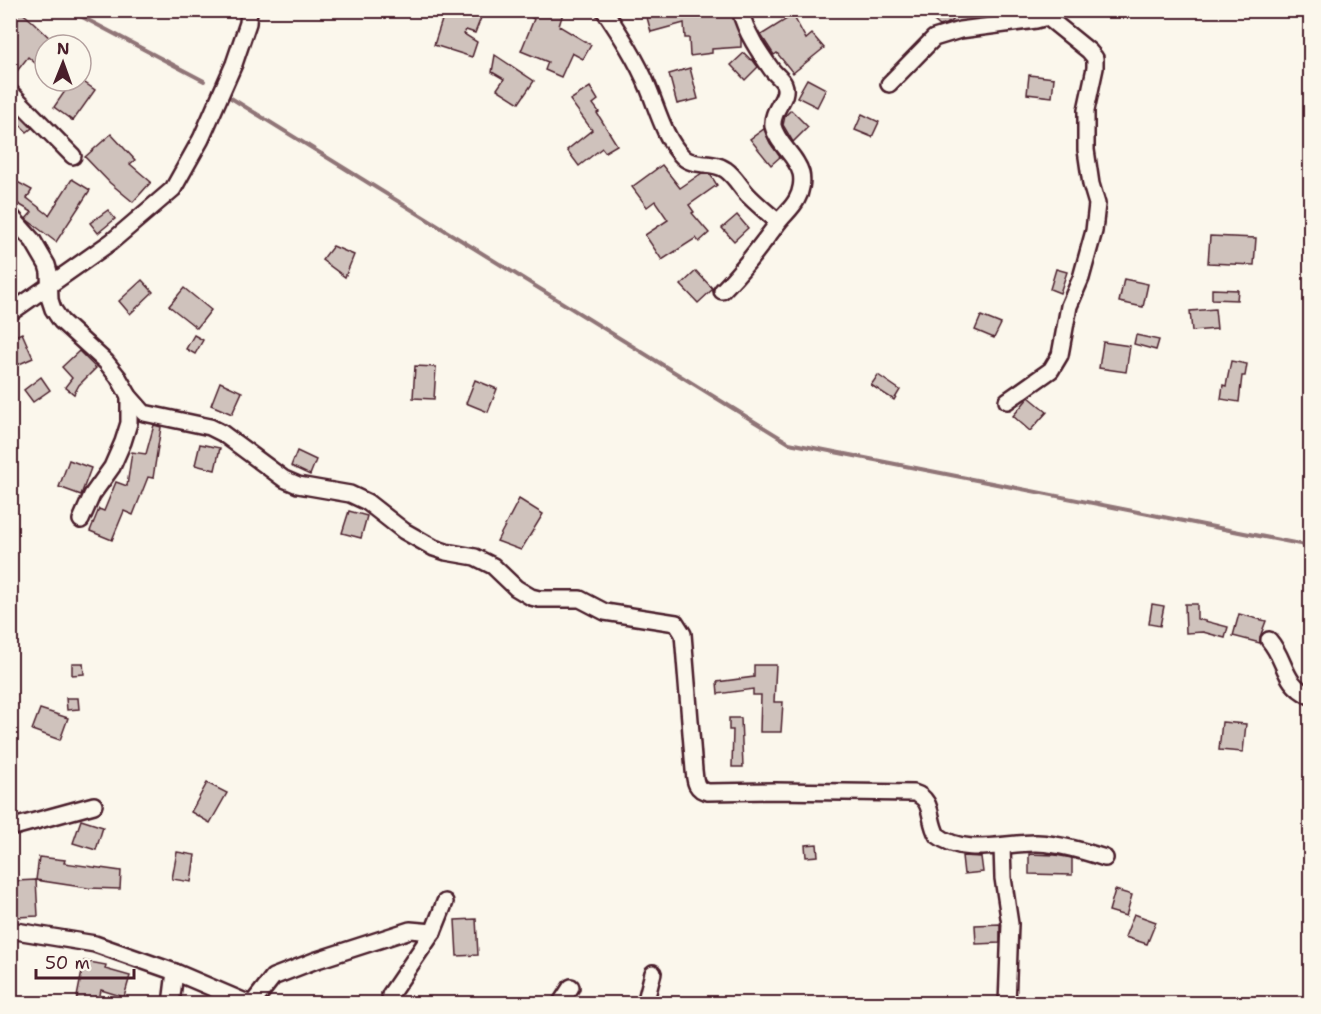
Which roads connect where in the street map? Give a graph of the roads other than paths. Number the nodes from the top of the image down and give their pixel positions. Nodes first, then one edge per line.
1 (249, 10) edge
2 (604, 10) edge
3 (740, 10) edge
4 (1047, 14) edge
5 (889, 84) dead end
6 (10, 92) edge
7 (74, 156) dead end
8 (10, 215) edge
9 (778, 222) junction
10 (48, 288) junction
11 (722, 291) dead end
12 (10, 313) edge
13 (129, 396) junction
14 (1007, 401) dead end
15 (81, 520) dead end
16 (1269, 640) dead end
17 (1311, 696) edge
18 (94, 805) dead end
19 (10, 828) edge
20 (1002, 846) junction
21 (1105, 858) dead end
22 (445, 902) dead end
23 (10, 930) edge
24 (433, 932) junction
25 (175, 972) junction
26 (653, 974) dead end
27 (571, 987) dead end
28 (390, 995) dead end
29 (171, 1004) edge
30 (251, 1004) edge
31 (560, 1004) edge
32 (645, 1004) edge
33 (1007, 1004) edge

1 - 10 street
2 - 9 street
3 - 9 street
4 - 5 street
4 - 14 street
6 - 7 street
8 - 10 street
9 - 11 street
10 - 12 street
10 - 13 street
13 - 15 street
13 - 20 street
16 - 17 street
18 - 19 street
20 - 21 street
20 - 33 street
22 - 24 street
23 - 25 street
24 - 28 street
24 - 30 street
25 - 29 street
25 - 30 street
26 - 32 street
27 - 31 street

